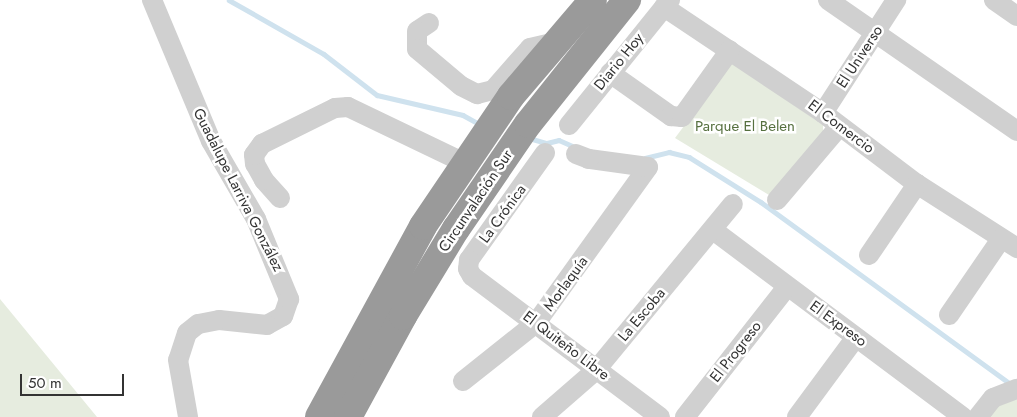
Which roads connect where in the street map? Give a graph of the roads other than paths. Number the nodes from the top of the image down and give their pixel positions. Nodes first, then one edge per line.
1 (152, 0) edge
2 (593, 0) edge
3 (626, 0) edge
4 (828, 0) edge
5 (896, 0) edge
6 (994, 0) edge
7 (667, 3) edge
8 (1017, 16) edge
9 (429, 23) dead end
10 (876, 32) junction
11 (560, 41) junction
12 (730, 50) junction
13 (610, 73) junction
14 (823, 113) junction
15 (569, 125) dead end
16 (839, 127) junction
17 (1017, 131) edge
18 (546, 153) dead end
19 (576, 154) dead end
20 (465, 163) junction
21 (916, 184) junction
22 (280, 198) dead end
23 (778, 200) dead end
24 (733, 204) dead end
25 (713, 230) junction
26 (1011, 240) edge
27 (448, 243) junction
28 (869, 255) dead end
29 (470, 268) junction
30 (787, 287) junction
31 (948, 315) dead end
32 (536, 323) junction
33 (856, 338) junction
34 (596, 370) junction
35 (463, 382) dead end
36 (1017, 389) edge
37 (805, 414) edge
38 (188, 417) edge
39 (319, 417) edge
40 (348, 417) edge
41 (542, 417) edge
42 (660, 417) edge
43 (686, 417) edge
44 (963, 417) edge
45 (978, 417) edge

1 - 38 street, Guadalupe Larriva González
2 - 11 highway, Circunvalación Sur
3 - 27 highway, Circunvalación Sur
4 - 10 street
5 - 10 street, El Universo
6 - 8 street
7 - 12 street, El Comercio
7 - 13 street, Diario Hoy
9 - 11 street
10 - 14 street, El Universo
10 - 17 street
11 - 20 highway, Circunvalación Sur
12 - 13 street
12 - 14 street, El Comercio
13 - 15 street, Diario Hoy
14 - 16 street, El Comercio
16 - 21 street, El Comercio
16 - 23 street
18 - 29 street, La Crónica
19 - 32 street, Morlaquía
20 - 22 street
20 - 39 highway, Circunvalación Sur
21 - 26 street, El Comercio
21 - 28 street
24 - 25 street, La Escoba
25 - 30 street, El Expreso
25 - 34 street, La Escoba
26 - 31 street
27 - 29 street, El Quiteño Libre
27 - 40 highway, Circunvalación Sur
29 - 32 street, El Quiteño Libre
30 - 33 street, El Expreso
30 - 43 street, El Progreso
32 - 34 street, El Quiteño Libre
32 - 35 street, Morlaquía
33 - 37 street
33 - 44 street, El Expreso
34 - 41 street, La Escoba
34 - 42 street, El Quiteño Libre
36 - 45 street

